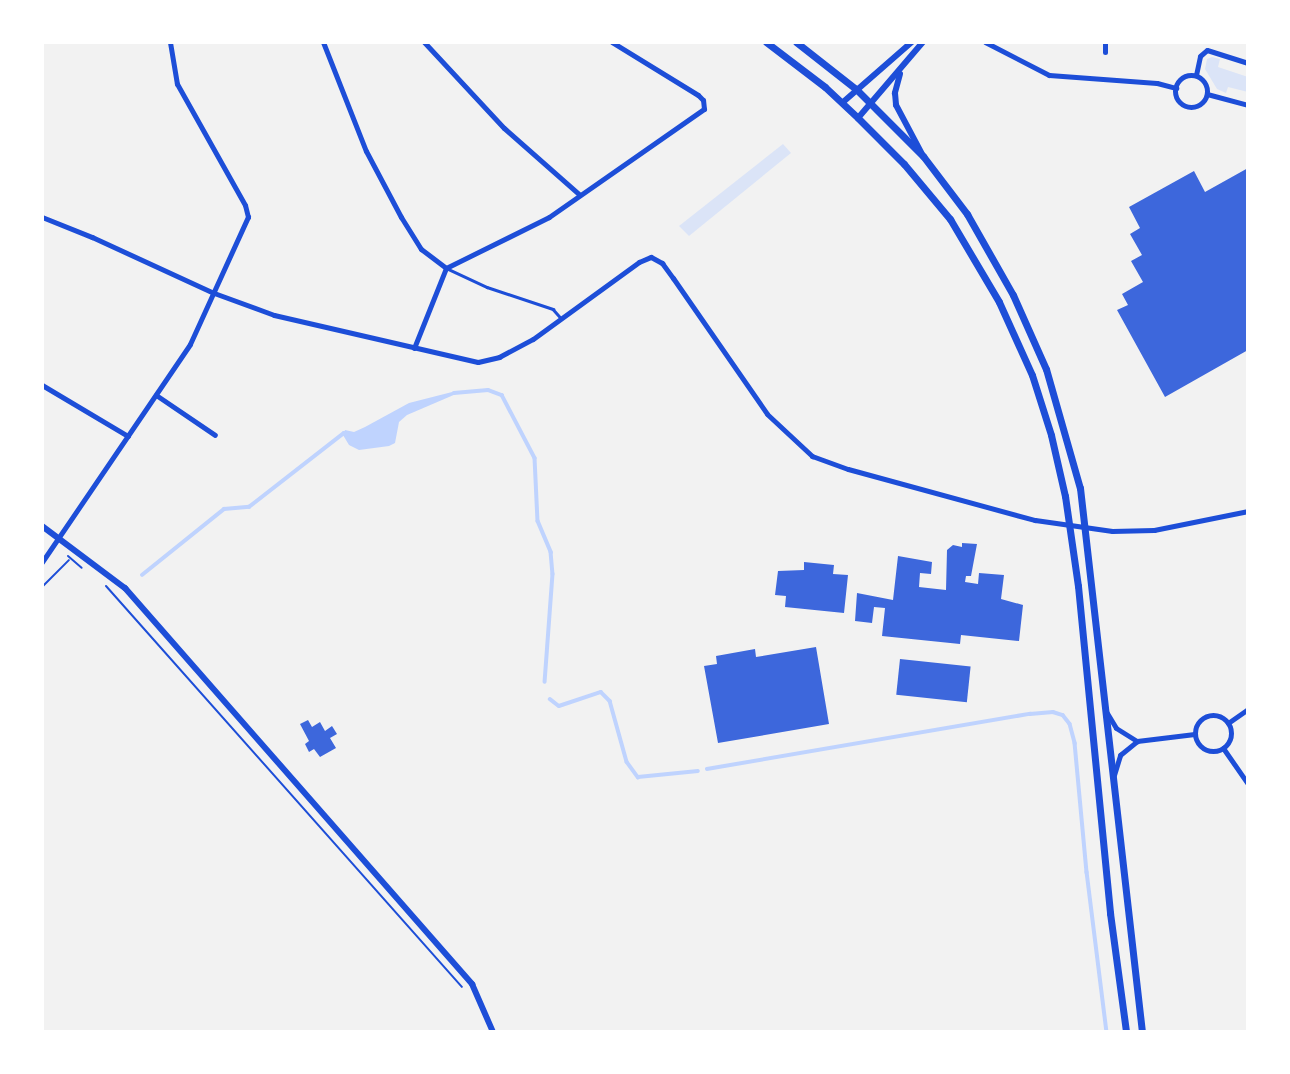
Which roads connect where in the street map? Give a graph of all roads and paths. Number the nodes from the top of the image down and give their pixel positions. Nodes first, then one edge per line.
1 (170, 42) edge
2 (323, 42) edge
3 (424, 42) edge
4 (612, 42) edge
5 (766, 42) edge
6 (796, 42) edge
7 (912, 42) edge
8 (923, 42) edge
9 (985, 42) edge
10 (999, 42) edge
11 (1105, 42) edge
12 (1001, 50) junction
13 (1105, 52) dead end
14 (1248, 63) edge
15 (901, 69) junction
16 (1196, 75) junction
17 (1176, 88) junction
18 (856, 89) junction
19 (1207, 94) junction
20 (842, 103) junction
21 (871, 103) junction
22 (1248, 105) edge
23 (858, 118) junction
24 (923, 156) junction
25 (580, 195) junction
26 (42, 218) edge
27 (446, 268) junction
28 (214, 293) junction
29 (562, 319) junction
30 (414, 348) junction
31 (42, 385) edge
32 (156, 395) junction
33 (215, 435) dead end
34 (128, 436) junction
35 (1248, 511) edge
36 (42, 526) edge
37 (59, 538) junction
38 (42, 562) edge
39 (86, 570) dead end
40 (105, 584) dead end
41 (42, 587) edge
42 (1248, 709) edge
43 (1106, 712) junction
44 (1228, 723) junction
45 (1195, 734) junction
46 (1137, 741) junction
47 (1223, 748) junction
48 (1113, 776) junction
49 (1248, 784) edge
50 (464, 989) dead end
51 (493, 1032) edge
52 (1126, 1032) edge
53 (1142, 1032) edge

1 - 28 street
2 - 27 street
3 - 25 street
4 - 25 street
5 - 20 main road
6 - 18 main road
7 - 18 street
8 - 15 street
9 - 12 street
10 - 12 street
11 - 13 street
12 - 17 street
14 - 16 street
15 - 21 street
15 - 24 street
16 - 17 street
16 - 19 street
17 - 19 street
18 - 20 street
18 - 21 main road
19 - 22 street
20 - 23 main road
21 - 23 street
21 - 24 main road
23 - 52 main road
24 - 43 main road
25 - 27 street
26 - 28 street
27 - 29 lane
27 - 30 street
28 - 30 street
28 - 32 street
29 - 30 street
29 - 35 street
31 - 34 street
32 - 33 street
32 - 34 street
34 - 37 street
36 - 37 street
37 - 38 street
37 - 51 street
39 - 41 path
40 - 50 path
42 - 44 street
43 - 46 street
43 - 48 main road
44 - 45 street
44 - 47 street
45 - 46 street
45 - 47 street
46 - 48 street
47 - 49 street
48 - 53 main road

